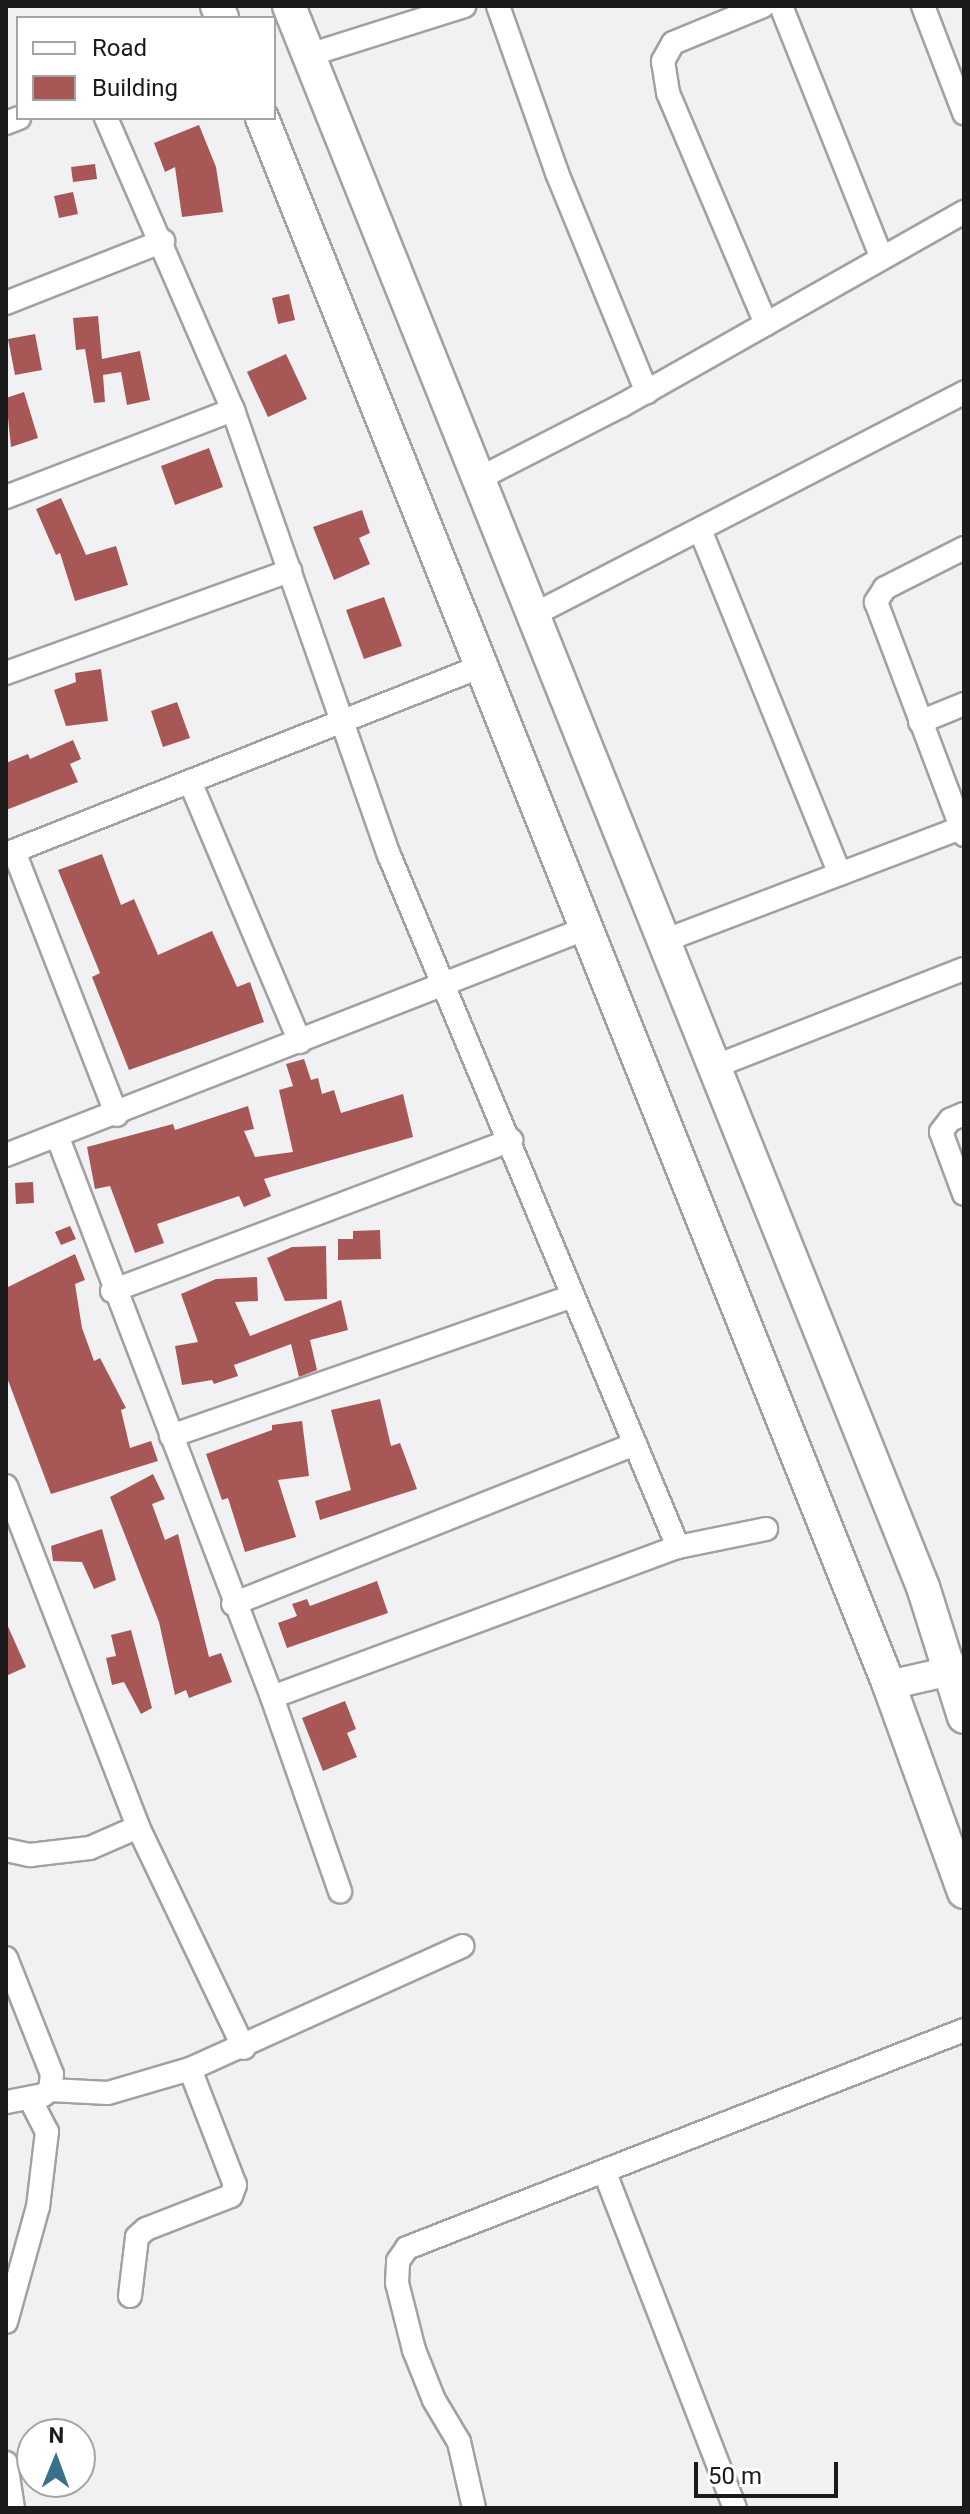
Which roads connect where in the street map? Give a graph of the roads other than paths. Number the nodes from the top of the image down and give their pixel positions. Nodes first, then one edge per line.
1 (289, 6) edge
2 (464, 6) edge
3 (498, 6) edge
4 (763, 6) edge
5 (781, 6) edge
6 (923, 6) edge
7 (309, 55) junction
8 (964, 113) edge
9 (107, 120) edge
10 (263, 120) edge
11 (964, 212) edge
12 (163, 241) junction
13 (882, 258) junction
14 (6, 303) edge
15 (766, 324) junction
16 (647, 392) junction
17 (964, 393) edge
18 (233, 410) junction
19 (480, 478) junction
20 (6, 497) edge
21 (701, 532) junction
22 (964, 548) edge
23 (290, 571) junction
24 (535, 614) junction
25 (482, 666) junction
26 (6, 673) edge
27 (964, 704) edge
28 (920, 722) junction
29 (342, 724) junction
30 (191, 784) junction
31 (963, 831) edge
32 (10, 854) edge
33 (840, 874) junction
34 (587, 928) junction
35 (666, 940) junction
36 (964, 969) edge
37 (446, 984) junction
38 (300, 1042) junction
39 (716, 1066) junction
40 (964, 1114) edge
41 (117, 1115) junction
42 (58, 1138) junction
43 (511, 1140) junction
44 (6, 1155) edge
45 (964, 1194) edge
46 (112, 1291) junction
47 (572, 1296) junction
48 (171, 1436) junction
49 (635, 1444) junction
50 (6, 1486) edge
51 (766, 1529) dead end
52 (678, 1547) junction
53 (233, 1604) junction
54 (957, 1670) edge
55 (889, 1685) junction
56 (272, 1697) junction
57 (964, 1717) edge
58 (138, 1827) junction
59 (6, 1850) edge
60 (340, 1891) dead end
61 (964, 1892) edge
62 (463, 1946) dead end
63 (6, 1958) edge
64 (964, 2030) edge
65 (244, 2048) junction
66 (190, 2069) junction
67 (40, 2094) junction
68 (6, 2102) edge
69 (605, 2173) junction
70 (130, 2296) dead end
71 (6, 2322) edge
72 (6, 2463) edge
73 (13, 2508) edge
74 (474, 2508) edge
75 (735, 2508) edge

1 - 7 main road
2 - 7 street
3 - 16 street
4 - 15 street
5 - 13 street
6 - 8 street
7 - 19 main road
9 - 12 street
10 - 25 main road
11 - 13 street
12 - 14 street
12 - 18 street
13 - 15 street
15 - 16 street
16 - 19 street
17 - 21 street
18 - 20 street
18 - 23 street
19 - 24 main road
21 - 24 street
21 - 33 street
22 - 28 street
23 - 26 street
23 - 29 street
24 - 35 main road
25 - 29 street
25 - 34 main road
27 - 28 street
28 - 31 street
29 - 30 street
29 - 37 street
30 - 32 street
30 - 38 street
31 - 33 street
32 - 41 street
33 - 35 street
34 - 37 street
34 - 55 main road
35 - 39 main road
36 - 39 street
37 - 38 street
37 - 43 street
38 - 41 street
39 - 54 main road
40 - 45 street
41 - 42 street
42 - 44 street
42 - 46 street
43 - 46 street
43 - 47 street
46 - 48 street
47 - 48 street
47 - 49 street
48 - 53 street
49 - 52 street
49 - 53 street
50 - 58 street
51 - 52 street
52 - 56 street
53 - 56 street
54 - 55 street
54 - 57 main road
55 - 61 main road
56 - 60 street
58 - 59 street
58 - 65 street
62 - 65 street
63 - 67 street
64 - 69 street
65 - 66 street
66 - 67 street
66 - 70 street
67 - 68 street
67 - 71 street
69 - 74 street
69 - 75 street
72 - 73 street

